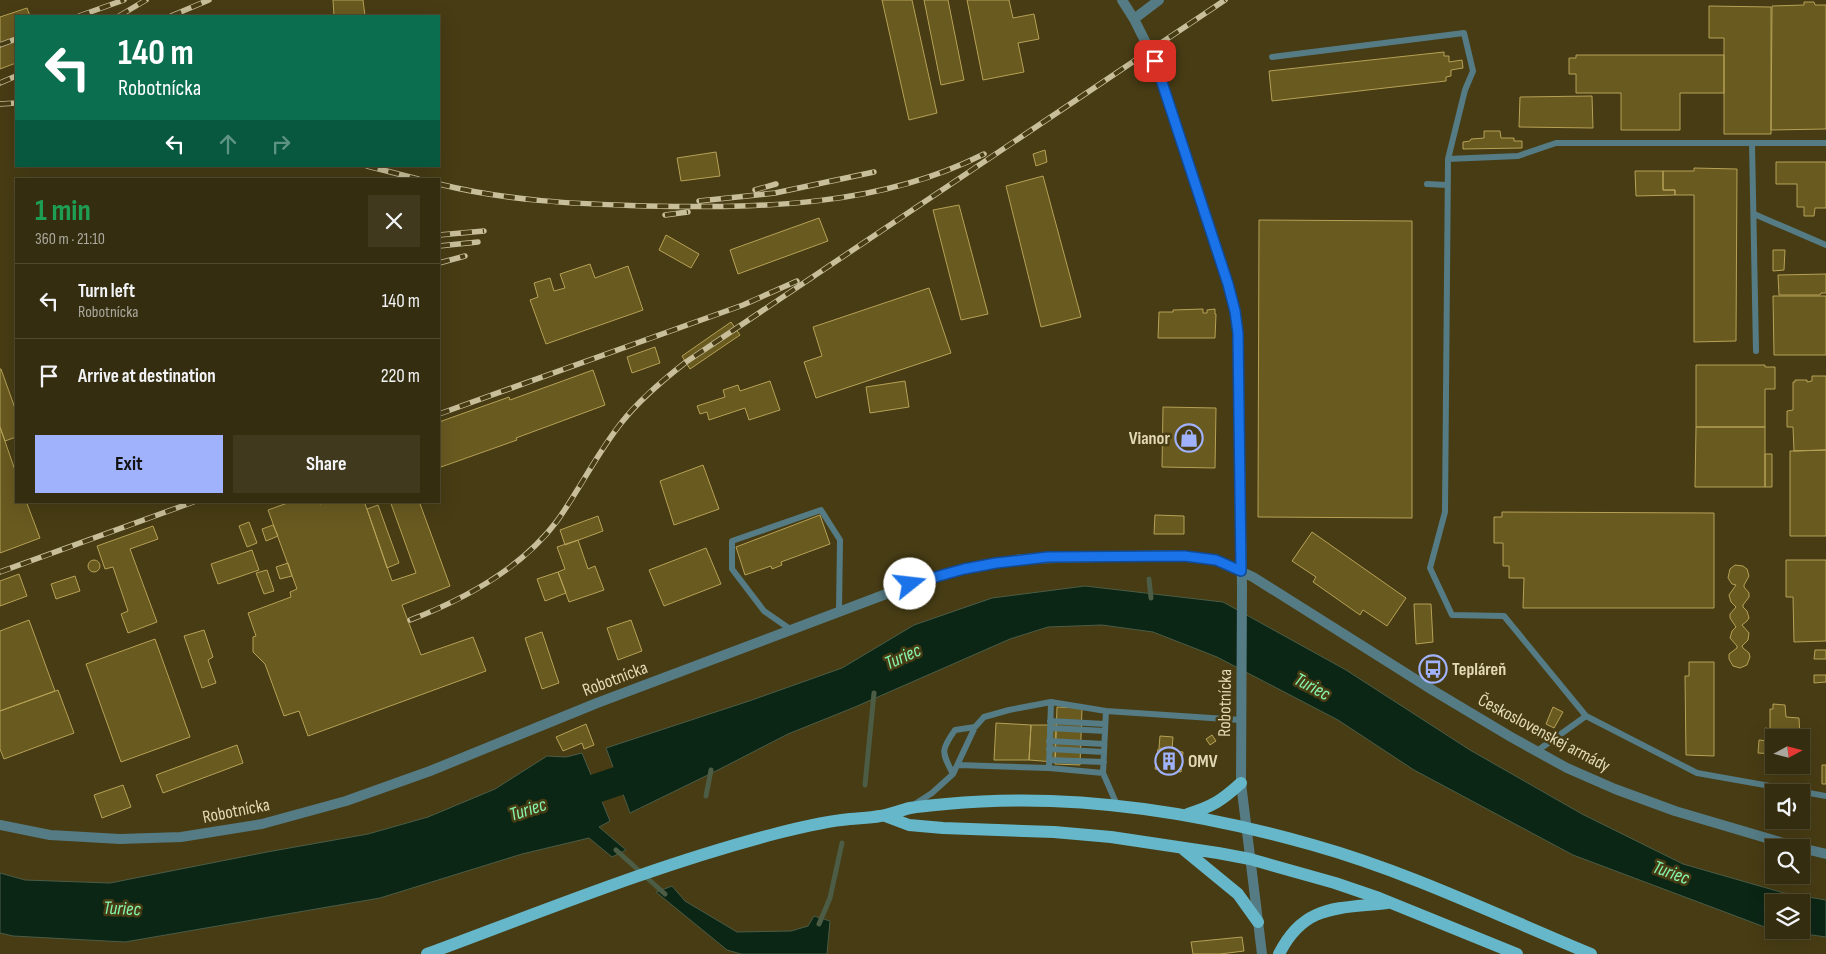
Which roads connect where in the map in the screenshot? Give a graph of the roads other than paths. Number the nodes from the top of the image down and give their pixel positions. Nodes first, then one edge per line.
1 (1122, 0) edge
2 (1159, 0) edge
3 (1134, 19) junction
4 (1272, 57) dead end
5 (1752, 143) junction
6 (1826, 143) edge
7 (1448, 159) junction
8 (1427, 184) dead end
9 (1447, 184) junction
10 (1754, 214) junction
11 (1826, 246) edge
12 (1756, 351) dead end
13 (1241, 571) junction
14 (839, 610) junction
15 (790, 629) junction
16 (1051, 702) junction
17 (1106, 711) junction
18 (1586, 716) junction
19 (1241, 720) junction
20 (1050, 725) junction
21 (975, 727) junction
22 (1105, 728) junction
23 (1050, 742) junction
24 (1104, 744) junction
25 (1049, 749) junction
26 (1537, 751) junction
27 (1104, 752) junction
28 (1049, 760) junction
29 (1104, 762) junction
30 (958, 765) junction
31 (1049, 768) junction
32 (1103, 773) junction
33 (953, 774) junction
34 (1240, 783) junction
35 (1826, 796) edge
36 (1117, 805) junction
37 (908, 808) junction
38 (1185, 815) junction
39 (885, 816) junction
40 (0, 825) edge
41 (1246, 828) junction
42 (1769, 839) edge
43 (1180, 846) junction
44 (1810, 850) edge
45 (1826, 854) edge
46 (1250, 859) junction
47 (1389, 903) junction
48 (1258, 922) junction
49 (428, 954) edge
50 (1262, 954) edge
51 (1279, 954) edge
52 (1517, 954) edge
53 (1591, 954) edge

1 - 3 street, Robotnícka
2 - 3 street
3 - 13 street, Robotnícka
4 - 7 lane
5 - 6 lane
5 - 7 lane
5 - 10 lane
7 - 9 lane
8 - 9 lane
9 - 18 lane
10 - 11 lane
10 - 12 lane
13 - 14 street, Robotnícka
13 - 19 street, Robotnícka
13 - 26 street, Československej armády
14 - 15 street, Robotnícka
14 - 15 lane
15 - 40 street, Robotnícka
16 - 17 lane
16 - 20 lane
16 - 21 lane
17 - 19 lane
17 - 22 lane
18 - 26 lane
18 - 35 lane
19 - 34 street, Robotnícka
20 - 22 lane
20 - 23 lane
21 - 30 lane
21 - 33 lane
22 - 24 lane
23 - 24 lane
23 - 25 lane
24 - 27 lane
25 - 27 lane
25 - 28 lane
26 - 42 street, Československej armády
27 - 29 lane
28 - 29 lane
28 - 31 lane
29 - 32 lane
30 - 31 lane
30 - 33 lane
31 - 32 lane
32 - 36 lane
33 - 37 lane
34 - 38 main road
34 - 41 street, Robotnícka
36 - 37 main road
36 - 38 main road
37 - 39 main road
38 - 41 main road
39 - 43 main road
39 - 49 main road
41 - 46 street, Robotnícka
41 - 53 main road
43 - 46 main road
43 - 48 main road
44 - 45 street, Československej armády
46 - 47 main road
46 - 48 street, Robotnícka
47 - 51 main road
47 - 52 main road
48 - 50 street, Robotnícka

